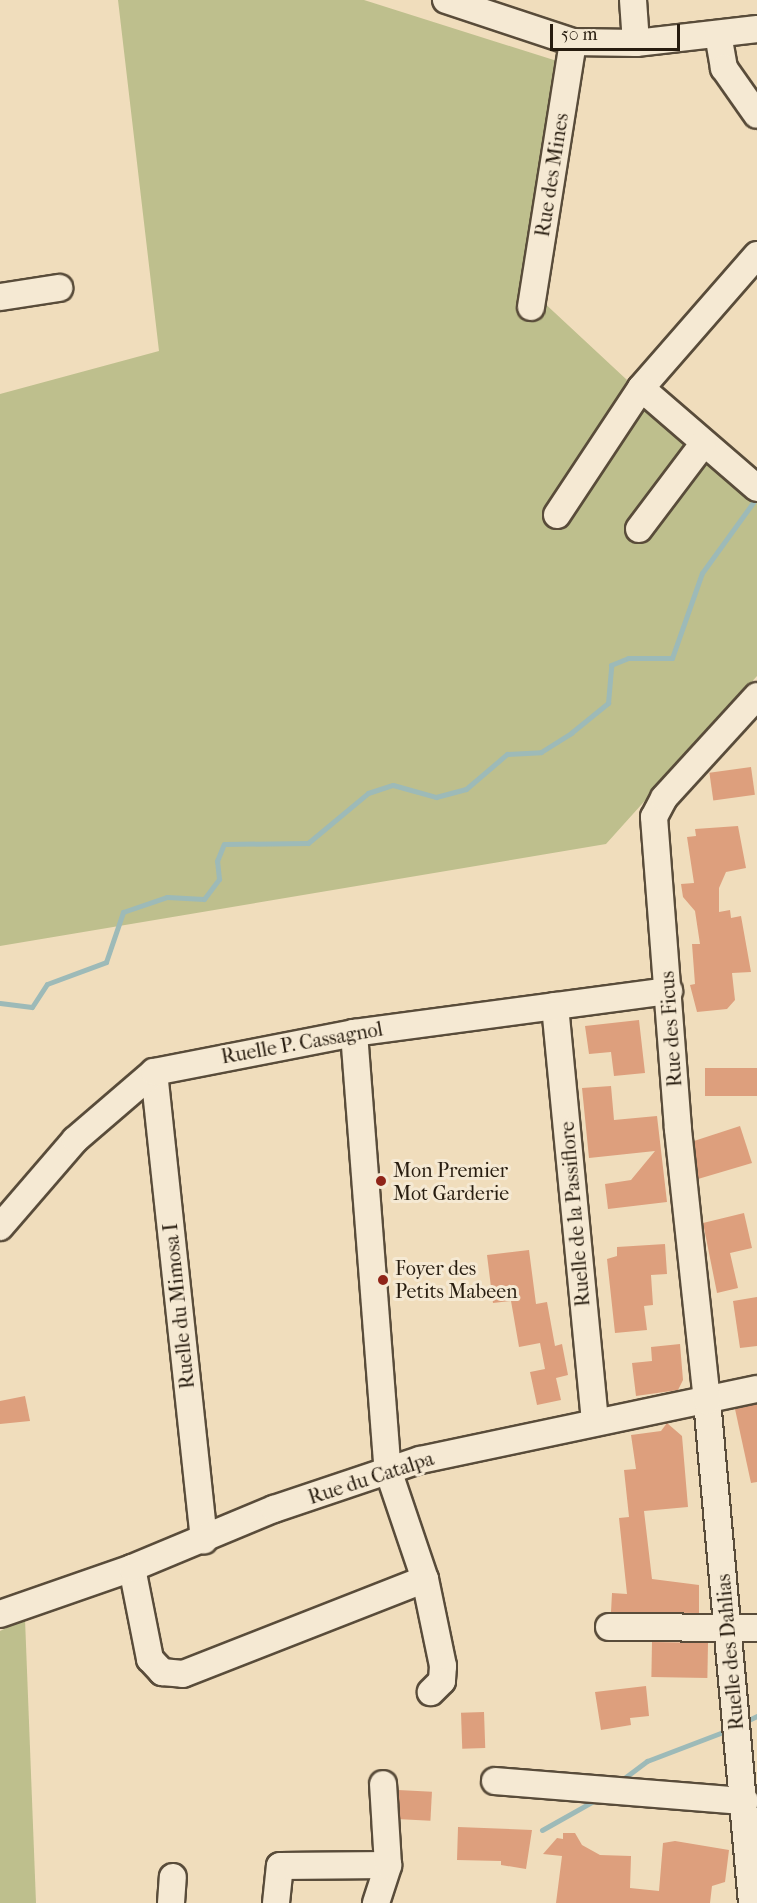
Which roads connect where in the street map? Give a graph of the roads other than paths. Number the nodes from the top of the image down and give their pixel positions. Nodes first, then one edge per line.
1 (446, 0) edge
2 (633, 0) edge
3 (482, 6) edge
4 (757, 29) edge
5 (718, 34) junction
6 (573, 42) junction
7 (636, 43) junction
8 (757, 115) edge
9 (757, 255) edge
10 (59, 288) dead end
11 (0, 297) edge
12 (531, 307) dead end
13 (641, 388) junction
14 (703, 444) junction
15 (757, 488) edge
16 (557, 515) dead end
17 (639, 529) dead end
18 (757, 696) edge
19 (669, 991) junction
20 (555, 1006) junction
21 (354, 1033) junction
22 (154, 1072) junction
23 (0, 1227) edge
24 (757, 1389) edge
25 (707, 1401) junction
26 (594, 1421) junction
27 (388, 1470) junction
28 (204, 1540) junction
29 (132, 1568) junction
30 (426, 1579) junction
31 (0, 1614) edge
32 (609, 1627) dead end
33 (757, 1628) edge
34 (727, 1629) junction
35 (431, 1692) dead end
36 (495, 1781) dead end
37 (383, 1784) dead end
38 (745, 1801) junction
39 (388, 1865) junction
40 (754, 1872) edge
41 (172, 1877) dead end
42 (171, 1903) edge
43 (276, 1903) edge
44 (376, 1903) edge
45 (752, 1903) edge

1 - 3 street
2 - 7 street
3 - 6 street
4 - 5 street
5 - 7 street
5 - 8 street
6 - 7 street
6 - 12 street, Rue des Mines
9 - 13 street
10 - 11 street
13 - 14 street
13 - 16 street
14 - 15 street
14 - 17 street
18 - 19 street, Rue des Ficus
19 - 20 street, Ruelle P. Cassagnol
19 - 25 street, Rue des Ficus
20 - 21 street, Ruelle P. Cassagnol
20 - 26 street, Ruelle de la Passiflore
21 - 22 street, Ruelle P. Cassagnol
21 - 27 street
22 - 23 street, Ruelle P. Cassagnol
22 - 28 street, Ruelle du Mimosa I
24 - 25 street, Rue du Catalpa
25 - 26 street, Rue du Catalpa
25 - 34 street, Ruelle des Dahlias
26 - 27 street, Rue du Catalpa
27 - 28 street, Rue du Catalpa
27 - 30 street
28 - 29 street, Rue du Catalpa
29 - 30 street
29 - 31 street, Rue du Catalpa
30 - 35 street
32 - 34 street
33 - 34 street
34 - 38 street, Ruelle des Dahlias
36 - 38 street
37 - 39 street
38 - 40 street, Ruelle des Dahlias
39 - 43 street
39 - 44 street
40 - 45 street, Ruelle des Dahlias
41 - 42 street

